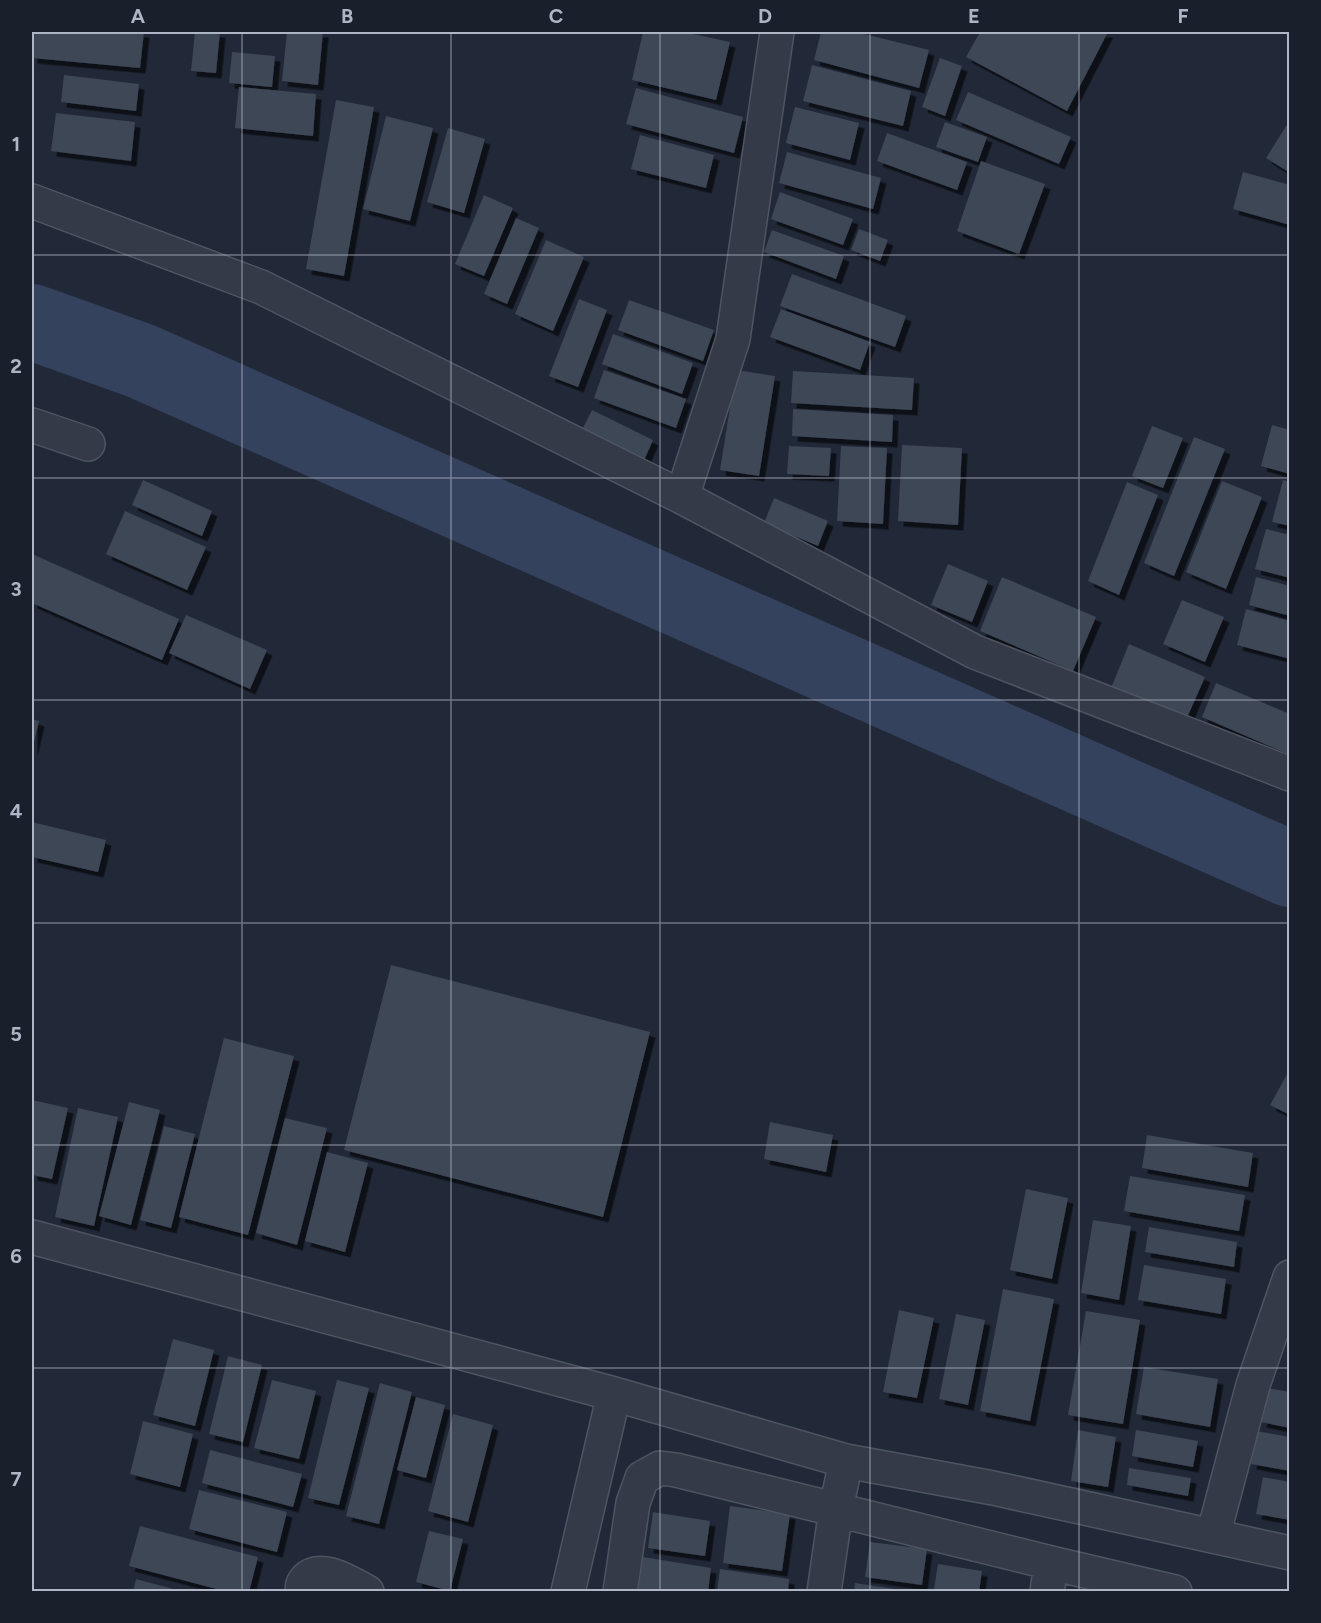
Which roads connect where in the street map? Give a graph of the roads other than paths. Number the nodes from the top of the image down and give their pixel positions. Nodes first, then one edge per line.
1 (777, 32) edge
2 (32, 201) edge
3 (32, 425) edge
4 (88, 444) dead end
5 (682, 497) junction
6 (1290, 774) edge
7 (32, 1237) edge
8 (1290, 1277) edge
9 (614, 1394) junction
10 (846, 1461) junction
11 (836, 1509) junction
12 (1213, 1536) junction
13 (1290, 1553) edge
14 (1049, 1577) edge
15 (302, 1592) edge
16 (367, 1592) edge
17 (568, 1592) edge
18 (620, 1592) edge
19 (824, 1592) edge
20 (1175, 1592) edge

1 - 5 street
2 - 5 street
3 - 4 street
5 - 6 street
7 - 9 street
8 - 12 street
9 - 10 street
9 - 17 street
10 - 11 street
10 - 12 street
11 - 14 street
11 - 18 street
11 - 19 street
12 - 13 street
14 - 20 street
15 - 16 street

